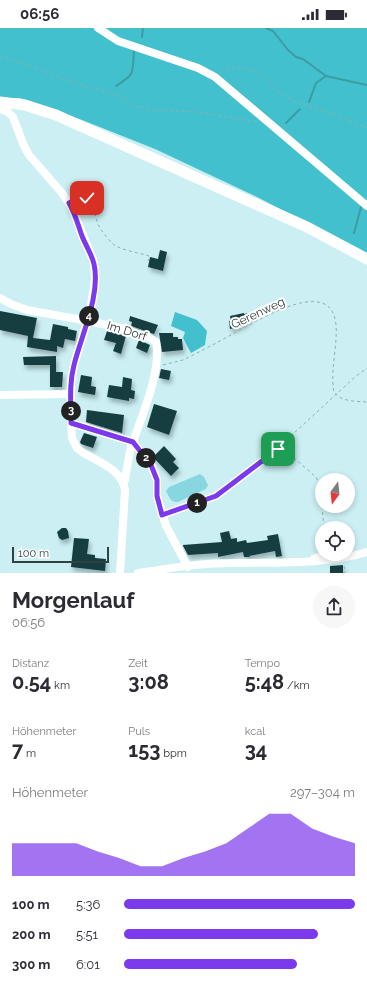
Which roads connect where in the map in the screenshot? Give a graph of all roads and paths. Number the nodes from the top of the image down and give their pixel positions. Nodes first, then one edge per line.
1 (98, 28) edge
2 (0, 58) edge
3 (214, 77) junction
4 (0, 102) edge
5 (0, 109) edge
6 (271, 124) junction
7 (367, 128) edge
8 (69, 203) junction
9 (367, 206) edge
10 (367, 259) edge
11 (148, 261) dead end
12 (0, 298) edge
13 (88, 321) junction
14 (156, 365) junction
15 (367, 368) edge
16 (71, 394) junction
17 (0, 395) edge
18 (336, 395) junction
19 (367, 402) edge
20 (71, 423) junction
21 (133, 442) junction
22 (280, 446) junction
23 (315, 476) edge
24 (124, 484) junction
25 (162, 515) junction
26 (367, 552) edge
27 (355, 555) edge
28 (315, 556) edge
29 (318, 561) edge
30 (344, 561) edge
31 (309, 562) junction
32 (188, 567) junction
33 (120, 573) edge
34 (138, 573) edge
35 (345, 573) edge

1 - 3 street
2 - 6 path
3 - 6 street
3 - 7 path
4 - 10 street
5 - 8 street
6 - 9 street
8 - 11 path
8 - 13 street
12 - 13 street
13 - 14 street, Im Dorf
13 - 16 street
14 - 18 path, Gerenweg
14 - 21 street, Im Dorf
15 - 18 path
16 - 17 street
16 - 20 street
18 - 19 path
18 - 22 path
20 - 21 street
20 - 24 street
21 - 24 street, Im Dorf
21 - 25 street
22 - 23 path
22 - 25 path
24 - 33 street
25 - 32 street
26 - 27 street
28 - 31 lane
29 - 31 street
30 - 35 path
31 - 32 street
32 - 34 street

